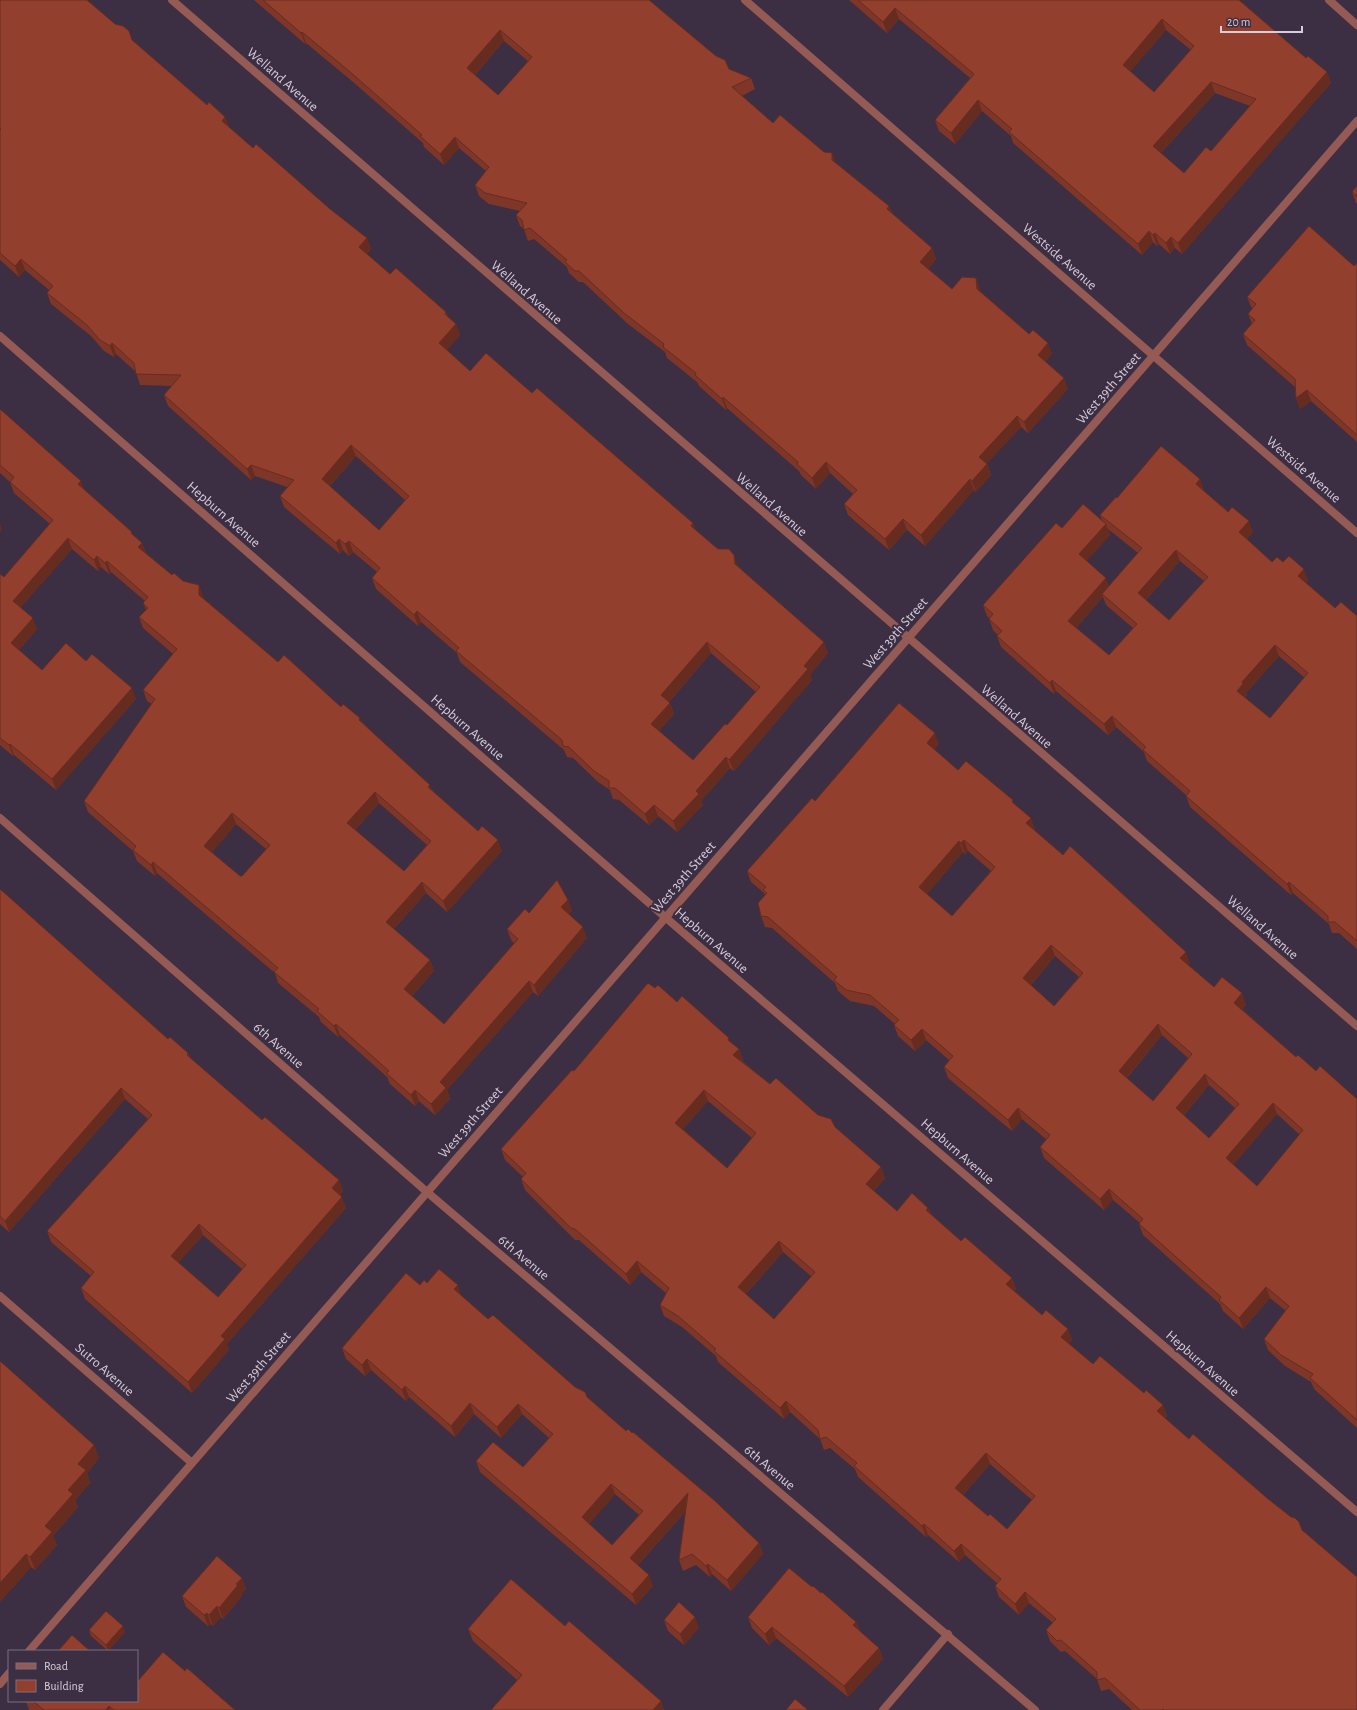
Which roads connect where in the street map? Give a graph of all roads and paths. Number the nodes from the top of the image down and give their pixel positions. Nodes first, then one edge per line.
1 (172, 0) edge
2 (745, 0) edge
3 (1329, 0) edge
4 (1357, 25) edge
5 (1357, 121) edge
6 (0, 336) edge
7 (1154, 355) junction
8 (1357, 533) edge
9 (908, 638) junction
10 (0, 818) edge
11 (666, 917) junction
12 (1357, 1026) edge
13 (427, 1192) junction
14 (0, 1296) edge
15 (192, 1463) junction
16 (1357, 1512) edge
17 (948, 1634) junction
18 (29, 1650) edge
19 (8, 1675) edge
20 (0, 1684) edge
21 (883, 1710) edge
22 (1035, 1710) edge

1 - 9 street, Welland Avenue
2 - 7 street, Westside Avenue
3 - 4 street
5 - 7 street, West 39th Street
6 - 11 street, Hepburn Avenue
7 - 8 street, Westside Avenue
7 - 9 street, West 39th Street
9 - 11 street, West 39th Street
9 - 12 street, Welland Avenue
10 - 13 street, 6th Avenue
11 - 13 street, West 39th Street
11 - 16 street, Hepburn Avenue
13 - 15 street, West 39th Street
13 - 17 street, 6th Avenue
14 - 15 street, Sutro Avenue
15 - 18 street, West 39th Street
17 - 21 street
17 - 22 street, 6th Avenue
19 - 20 street

